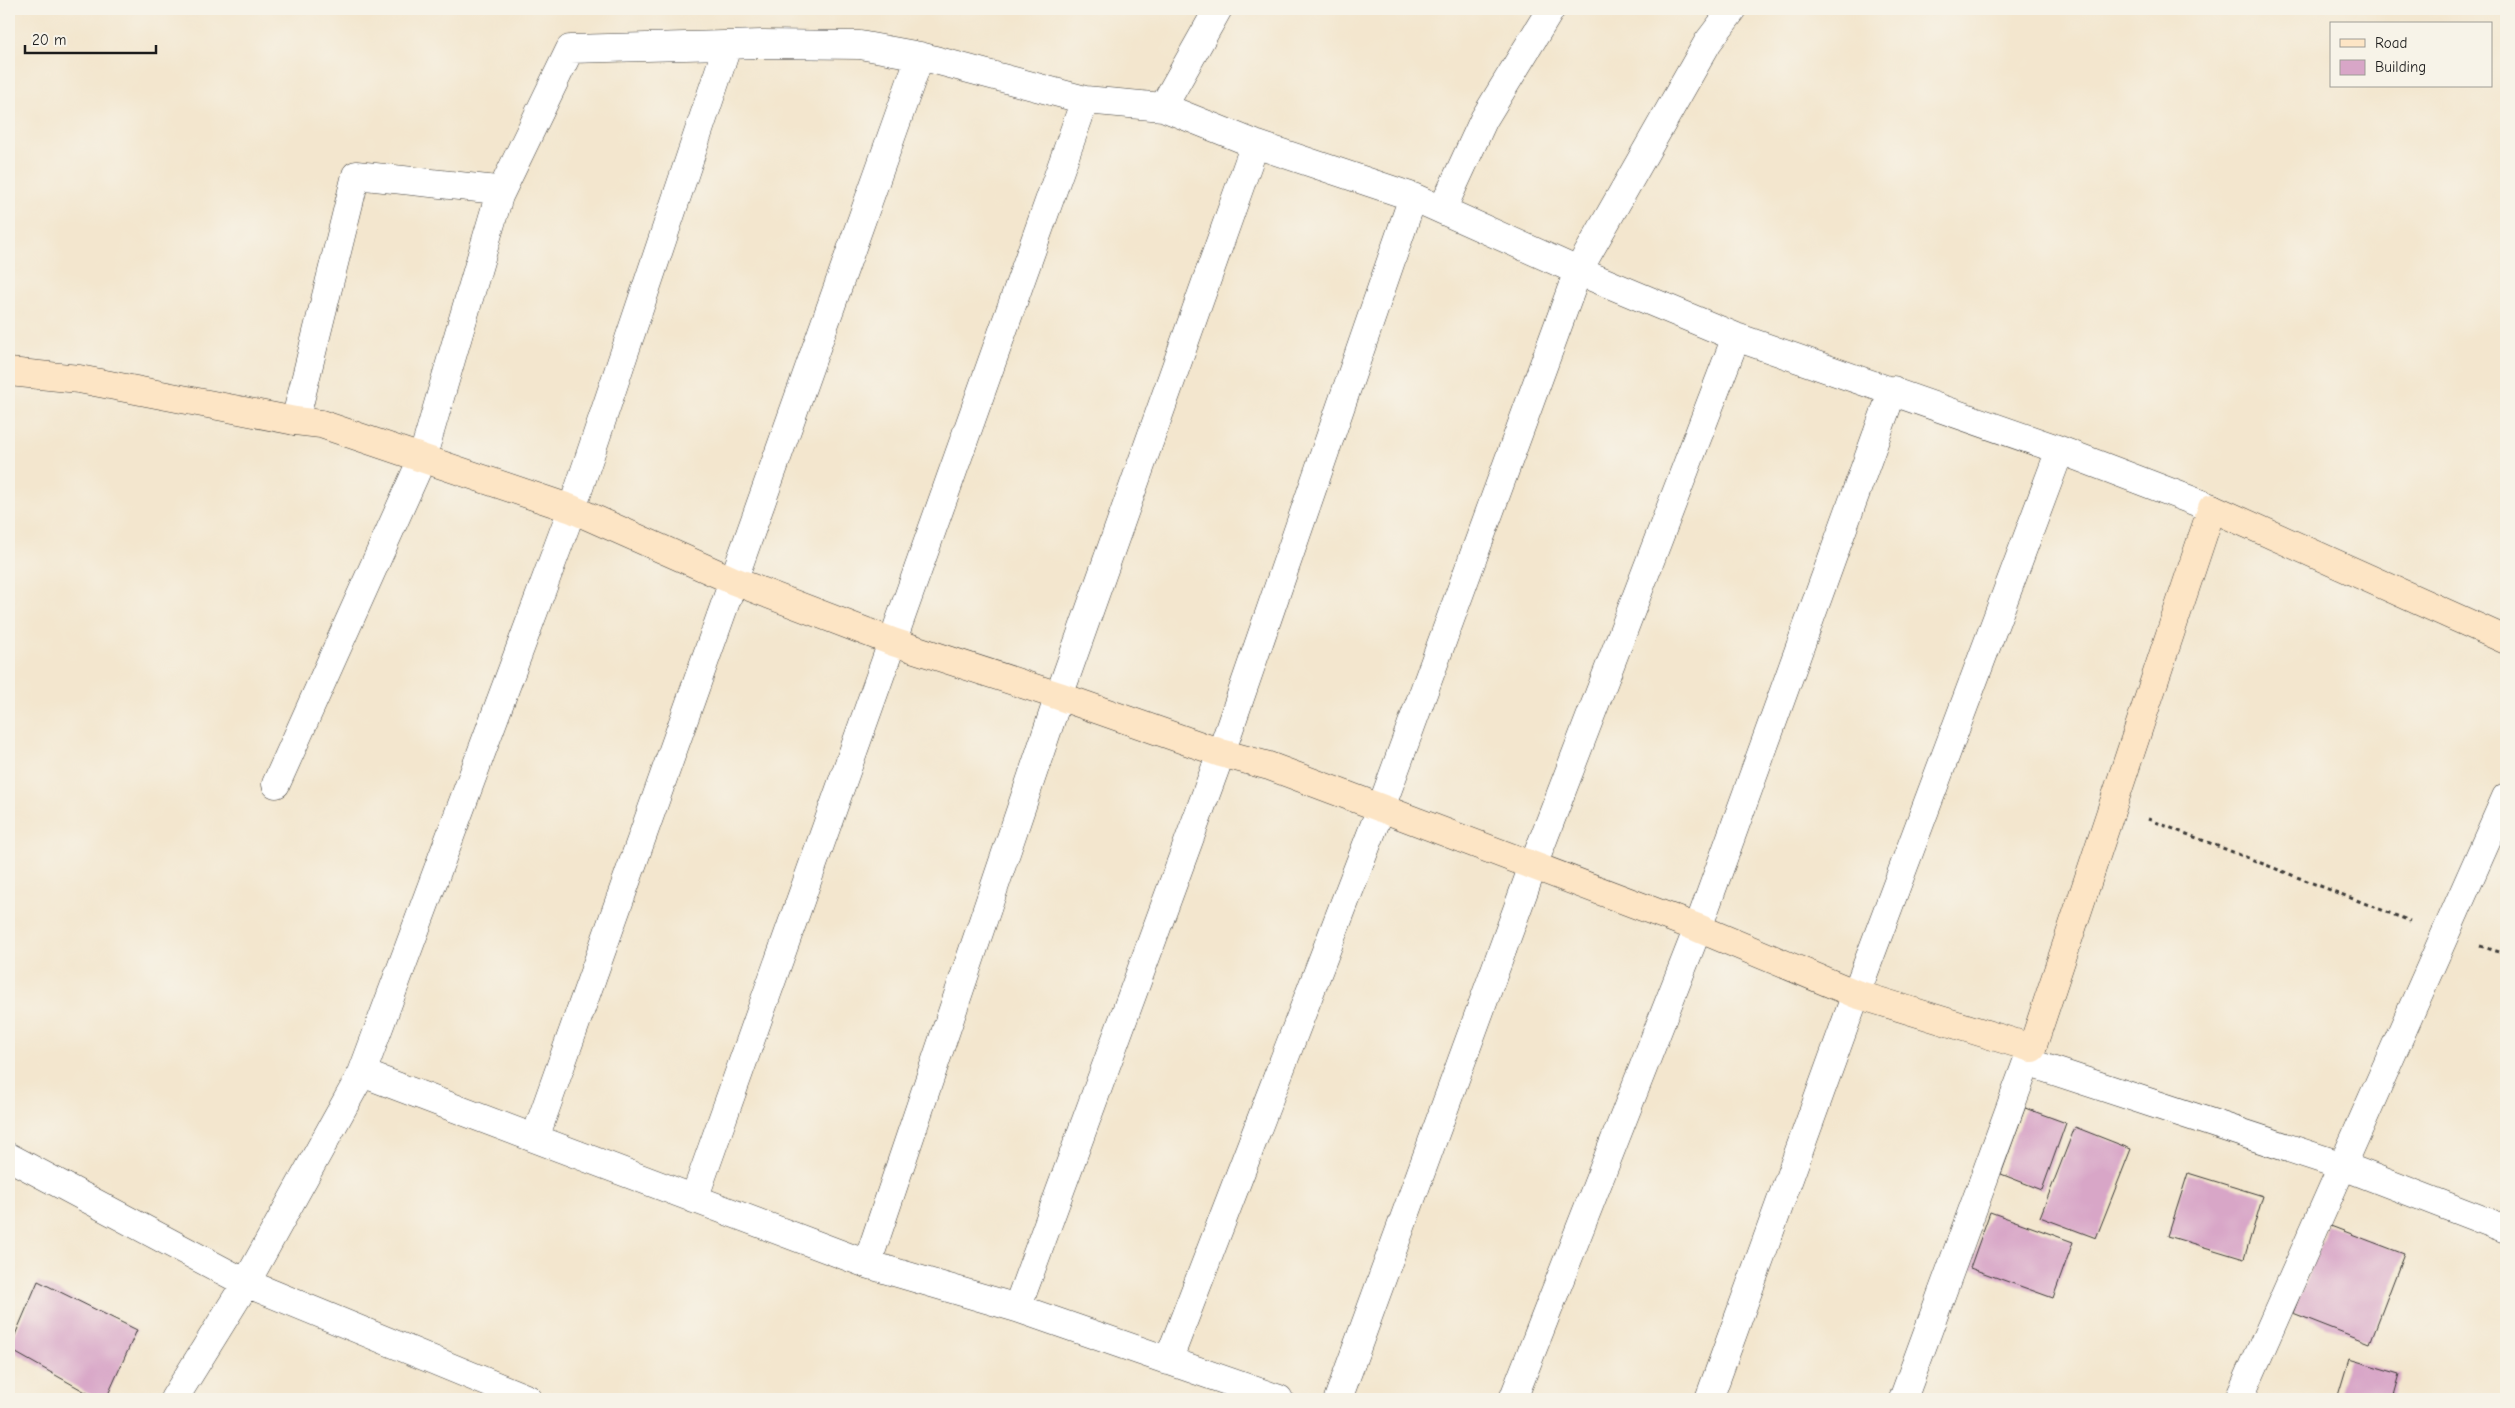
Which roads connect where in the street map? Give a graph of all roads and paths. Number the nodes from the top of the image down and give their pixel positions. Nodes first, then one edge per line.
1 (1218, 9) edge
2 (1551, 9) edge
3 (1733, 9) edge
4 (727, 46) junction
5 (920, 56) junction
6 (1084, 100) junction
7 (1163, 107) junction
8 (1255, 144) junction
9 (500, 196) junction
10 (1413, 197) junction
11 (1442, 210) junction
12 (1578, 271) junction
13 (1736, 337) junction
14 (9, 372) edge
15 (1894, 390) junction
16 (295, 421) junction
17 (2060, 450) junction
18 (422, 460) junction
19 (2212, 508) junction
20 (572, 509) junction
21 (734, 581) junction
22 (2506, 640) edge
23 (893, 642) junction
24 (1059, 696) junction
25 (1221, 753) junction
26 (276, 784) dead end
27 (2506, 796) edge
28 (2113, 805) junction
29 (1381, 808) junction
30 (1533, 866) junction
31 (1698, 928) junction
32 (2445, 934) junction
33 (2506, 954) edge
34 (1856, 994) junction
35 (2029, 1055) junction
36 (362, 1073) junction
37 (535, 1138) junction
38 (9, 1157) edge
39 (2343, 1166) junction
40 (694, 1199) junction
41 (2506, 1229) edge
42 (866, 1264) junction
43 (246, 1283) junction
44 (1017, 1308) junction
45 (1168, 1361) junction
46 (174, 1399) edge
47 (528, 1399) edge
48 (1279, 1399) edge
49 (1338, 1399) edge
50 (1513, 1399) edge
51 (1709, 1399) edge
52 (1903, 1399) edge
53 (2239, 1399) edge

1 - 7 street
2 - 11 street
3 - 12 street
4 - 5 street
4 - 9 street
4 - 20 street
5 - 6 street
5 - 21 street
6 - 7 street
6 - 23 street
7 - 8 street
8 - 10 street
8 - 24 street
9 - 16 street
9 - 18 street
10 - 11 street
10 - 25 street
11 - 12 street
12 - 13 street
12 - 29 street
13 - 15 street
13 - 30 street
14 - 16 street
15 - 17 street
15 - 31 street
16 - 18 street
17 - 19 street
17 - 34 street
18 - 20 street
18 - 26 street
19 - 22 street
19 - 28 street
20 - 21 street
20 - 36 street
21 - 23 street
21 - 37 street
23 - 24 street
23 - 40 street
24 - 25 street
24 - 42 street
25 - 29 street
25 - 44 street
27 - 32 street
28 - 32 path
28 - 35 street
29 - 30 street
29 - 45 street
30 - 31 street
30 - 49 street
31 - 34 street
31 - 50 street
32 - 33 path
32 - 39 street
34 - 35 street
34 - 51 street
35 - 39 street
35 - 52 street
36 - 37 street
36 - 43 street
37 - 40 street
38 - 43 street
39 - 41 street
39 - 53 street
40 - 42 street
42 - 44 street
43 - 46 street
43 - 47 street
44 - 45 street
45 - 48 street

